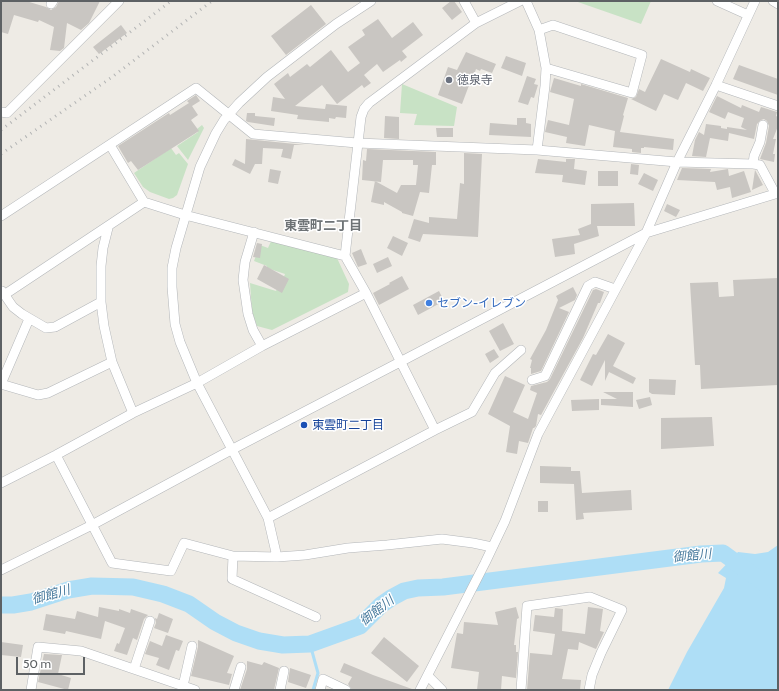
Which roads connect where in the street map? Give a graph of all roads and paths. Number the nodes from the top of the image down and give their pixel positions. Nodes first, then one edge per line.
1 (119, 1) edge
2 (371, 1) edge
3 (464, 1) edge
4 (520, 1) edge
5 (526, 1) edge
6 (717, 1) edge
7 (755, 1) edge
8 (773, 1) edge
9 (778, 4) edge
10 (748, 15) junction
11 (476, 23) junction
12 (539, 30) junction
13 (546, 68) junction
14 (716, 85) junction
15 (778, 106) edge
16 (1, 112) edge
17 (229, 115) junction
18 (763, 125) dead end
19 (357, 143) junction
20 (110, 145) junction
21 (537, 150) junction
22 (677, 162) junction
23 (753, 164) junction
24 (777, 193) edge
25 (144, 202) junction
26 (185, 215) junction
27 (1, 216) edge
28 (108, 228) junction
29 (254, 232) junction
30 (646, 233) junction
31 (345, 256) junction
32 (615, 289) junction
33 (2, 292) edge
34 (366, 293) junction
35 (101, 302) junction
36 (30, 319) junction
37 (262, 346) junction
38 (520, 350) dead end
39 (112, 362) junction
40 (400, 362) junction
41 (532, 380) dead end
42 (197, 383) junction
43 (1, 384) edge
44 (133, 413) junction
45 (435, 430) junction
46 (231, 450) junction
47 (56, 455) junction
48 (1, 483) edge
49 (268, 518) junction
50 (92, 524) junction
51 (492, 547) junction
52 (233, 556) junction
53 (278, 557) junction
54 (1, 570) edge
55 (316, 617) dead end
56 (150, 621) dead end
57 (192, 646) dead end
58 (241, 667) dead end
59 (134, 669) junction
60 (284, 671) dead end
61 (428, 676) junction
62 (183, 686) junction
63 (30, 690) edge
64 (195, 690) edge
65 (234, 690) edge
66 (280, 690) edge
67 (320, 690) edge
68 (346, 690) edge
69 (420, 690) edge
70 (442, 690) edge
71 (521, 690) edge
72 (589, 690) edge

1 - 16 street
2 - 17 street
3 - 11 street
4 - 11 street
5 - 12 street
6 - 10 street
7 - 10 street
8 - 9 street
10 - 14 street
11 - 19 street
12 - 13 street
12 - 13 street
13 - 21 street
14 - 15 street
14 - 22 street
17 - 19 street
17 - 20 street
17 - 26 street
18 - 23 street
19 - 21 street
19 - 31 street
20 - 25 street
20 - 27 street
21 - 22 street
22 - 23 street
22 - 30 street
23 - 24 street
24 - 30 street
25 - 26 street
25 - 28 street
26 - 29 street
26 - 42 street
28 - 33 street
28 - 35 street
29 - 31 street
29 - 37 street
30 - 32 street
30 - 40 street
31 - 34 street
32 - 41 street
32 - 51 street
33 - 36 street
34 - 37 street
34 - 40 street
35 - 36 street
35 - 39 street
36 - 43 street
37 - 42 street
38 - 45 street
39 - 43 street
39 - 44 street
40 - 45 street
40 - 46 street
42 - 44 street
42 - 46 street
44 - 47 street
45 - 49 street
46 - 49 street
46 - 50 street
47 - 48 street
47 - 50 street
49 - 53 street
50 - 52 street
50 - 54 street
51 - 53 street
51 - 61 street
52 - 53 street
52 - 55 street
56 - 59 street
57 - 62 street
58 - 65 street
59 - 62 street
59 - 63 street
60 - 66 street
61 - 69 street
61 - 70 street
62 - 64 street
67 - 68 street
71 - 72 street

